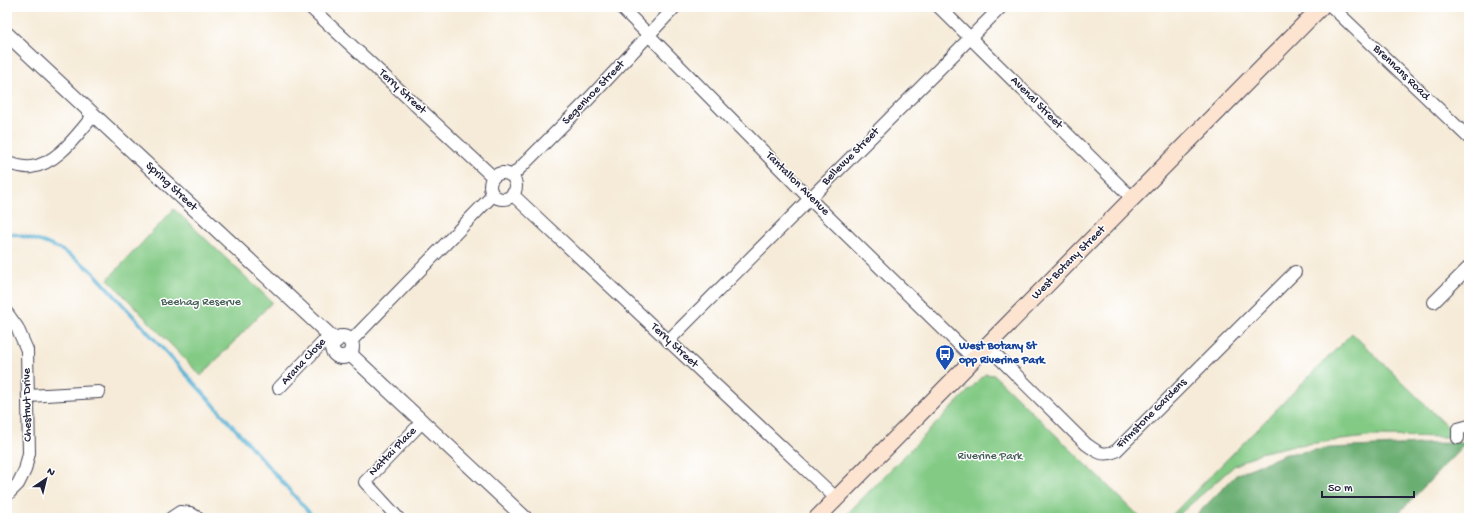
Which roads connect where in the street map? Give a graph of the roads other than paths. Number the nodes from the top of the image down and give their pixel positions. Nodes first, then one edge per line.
1 (310, 7) edge
2 (621, 7) edge
3 (675, 7) edge
4 (939, 7) edge
5 (1001, 7) edge
6 (1321, 7) edge
7 (1332, 7) edge
8 (7, 34) edge
9 (649, 36) junction
10 (970, 38) junction
11 (94, 115) junction
12 (1469, 138) edge
13 (7, 163) edge
14 (512, 176) junction
15 (493, 177) junction
16 (512, 194) junction
17 (493, 195) junction
18 (810, 198) junction
19 (1132, 198) junction
20 (1469, 267) edge
21 (1295, 272) dead end
22 (1434, 302) dead end
23 (7, 313) edge
24 (333, 338) junction
25 (668, 340) junction
26 (987, 346) junction
27 (350, 348) junction
28 (974, 358) junction
29 (279, 388) dead end
30 (99, 392) dead end
31 (28, 396) junction
32 (422, 422) junction
33 (1469, 426) edge
34 (1458, 438) dead end
35 (7, 495) edge
36 (836, 498) junction
37 (171, 518) edge
38 (198, 518) edge
39 (398, 518) edge
40 (525, 518) edge
41 (816, 518) edge

1 - 15 street, Terry Street
2 - 9 street, Tantallon Avenue
3 - 9 street, Segenhoe Street
4 - 10 street, Avenal Street
5 - 10 street, Bellevue Street
6 - 19 main road, West Botany Street
7 - 12 street, Brennans Road
8 - 11 street, Spring Street
9 - 14 street, Segenhoe Street
9 - 18 street, Tantallon Avenue
10 - 18 street, Bellevue Street
10 - 19 street, Avenal Street
11 - 13 street
11 - 24 street, Spring Street
14 - 15 street
14 - 16 street
15 - 17 street
16 - 17 street
16 - 25 street, Terry Street
17 - 27 street
18 - 25 street, Bellevue Street
18 - 28 street, Tantallon Avenue
19 - 26 main road, West Botany Street
20 - 22 street
21 - 26 street, Firmstone Gardens
23 - 31 street, Chestnut Drive
24 - 27 street
24 - 29 street, Arana Close
25 - 36 street, Terry Street
26 - 28 main road, West Botany Street
27 - 32 street
28 - 36 main road, West Botany Street
30 - 31 street
31 - 35 street, Chestnut Drive
32 - 39 street, Nattai Place
32 - 40 street
33 - 34 street
36 - 41 main road, West Botany Street
37 - 38 street

